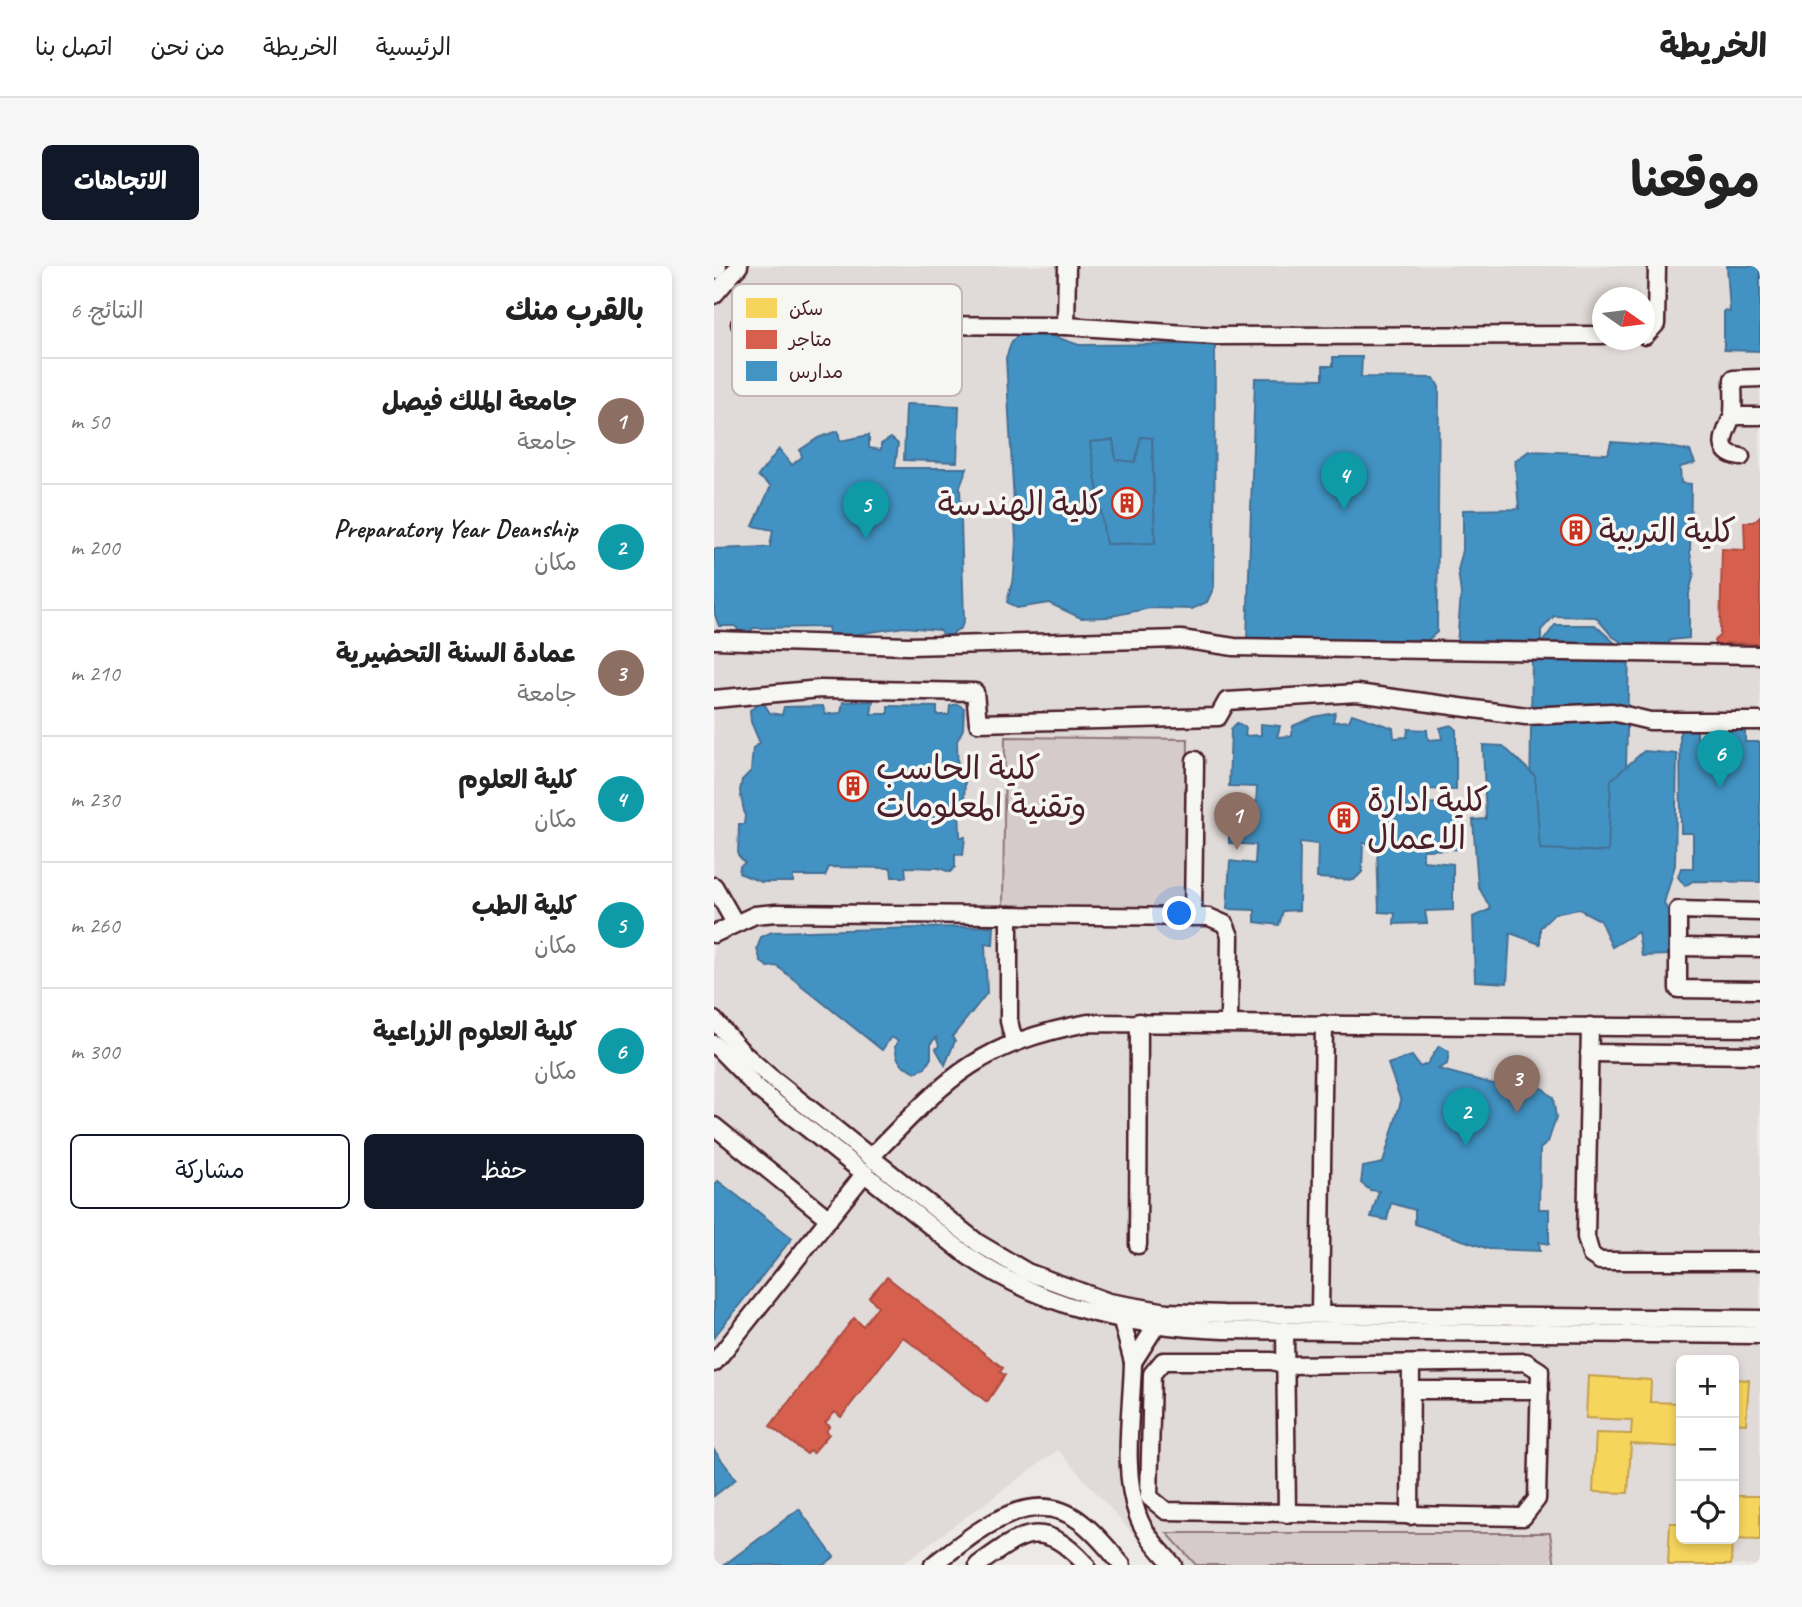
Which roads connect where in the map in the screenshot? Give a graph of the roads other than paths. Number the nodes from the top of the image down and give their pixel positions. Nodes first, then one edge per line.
1 (718, 266) edge
2 (739, 266) edge
3 (1067, 266) edge
4 (1657, 266) edge
5 (714, 271) edge
6 (714, 295) edge
7 (962, 325) edge
8 (1655, 325) edge
9 (1066, 326) junction
10 (1592, 335) edge
11 (1760, 378) edge
12 (1733, 416) junction
13 (1760, 416) edge
14 (1741, 457) dead end
15 (714, 640) edge
16 (1760, 655) edge
17 (714, 699) edge
18 (1760, 721) edge
19 (1195, 760) dead end
20 (714, 886) edge
21 (1760, 912) edge
22 (1009, 915) junction
23 (1193, 917) junction
24 (735, 923) junction
25 (714, 934) edge
26 (1678, 947) junction
27 (1760, 948) edge
28 (1760, 990) edge
29 (714, 1020) edge
30 (1139, 1022) junction
31 (1229, 1023) junction
32 (1324, 1024) junction
33 (1590, 1026) junction
34 (1760, 1028) edge
35 (1014, 1042) junction
36 (714, 1044) edge
37 (1589, 1053) junction
38 (1760, 1055) edge
39 (716, 1132) edge
40 (871, 1157) junction
41 (864, 1173) junction
42 (829, 1219) junction
43 (1138, 1245) dead end
44 (1760, 1261) edge
45 (1320, 1314) junction
46 (1760, 1319) edge
47 (1122, 1321) junction
48 (1156, 1326) junction
49 (1285, 1330) junction
50 (1760, 1335) edge
51 (1133, 1362) junction
52 (714, 1363) edge
53 (1411, 1364) junction
54 (1286, 1365) junction
55 (1411, 1390) junction
56 (1540, 1391) junction
57 (1287, 1514) junction
58 (1410, 1516) junction
59 (933, 1565) edge
60 (978, 1565) edge
61 (1086, 1565) edge
62 (1122, 1565) edge
63 (1173, 1565) edge

1 - 5 street
2 - 6 street
3 - 9 street
4 - 8 street
7 - 9 street
9 - 10 street
11 - 12 street
12 - 13 street
12 - 14 street
15 - 16 street
17 - 18 street
19 - 23 street
20 - 24 street
21 - 26 street
22 - 23 street
22 - 24 street
22 - 35 street
23 - 31 street
24 - 25 street
26 - 27 street
26 - 28 street
29 - 40 street
30 - 31 street
30 - 35 street
30 - 43 street
31 - 32 street
32 - 33 street
32 - 45 street
33 - 34 street
33 - 37 street
35 - 40 street
36 - 41 street
37 - 38 street
37 - 44 street
39 - 42 street
40 - 45 street
41 - 42 street
41 - 47 street
42 - 52 street
45 - 46 street
47 - 48 street
47 - 51 street
48 - 49 street
48 - 51 street
49 - 50 street
49 - 54 street
51 - 63 street
53 - 54 street
53 - 55 street
53 - 56 street
54 - 57 street
54 - 57 street
55 - 56 street
55 - 58 street
56 - 58 street
57 - 58 street
59 - 62 street
60 - 61 street

